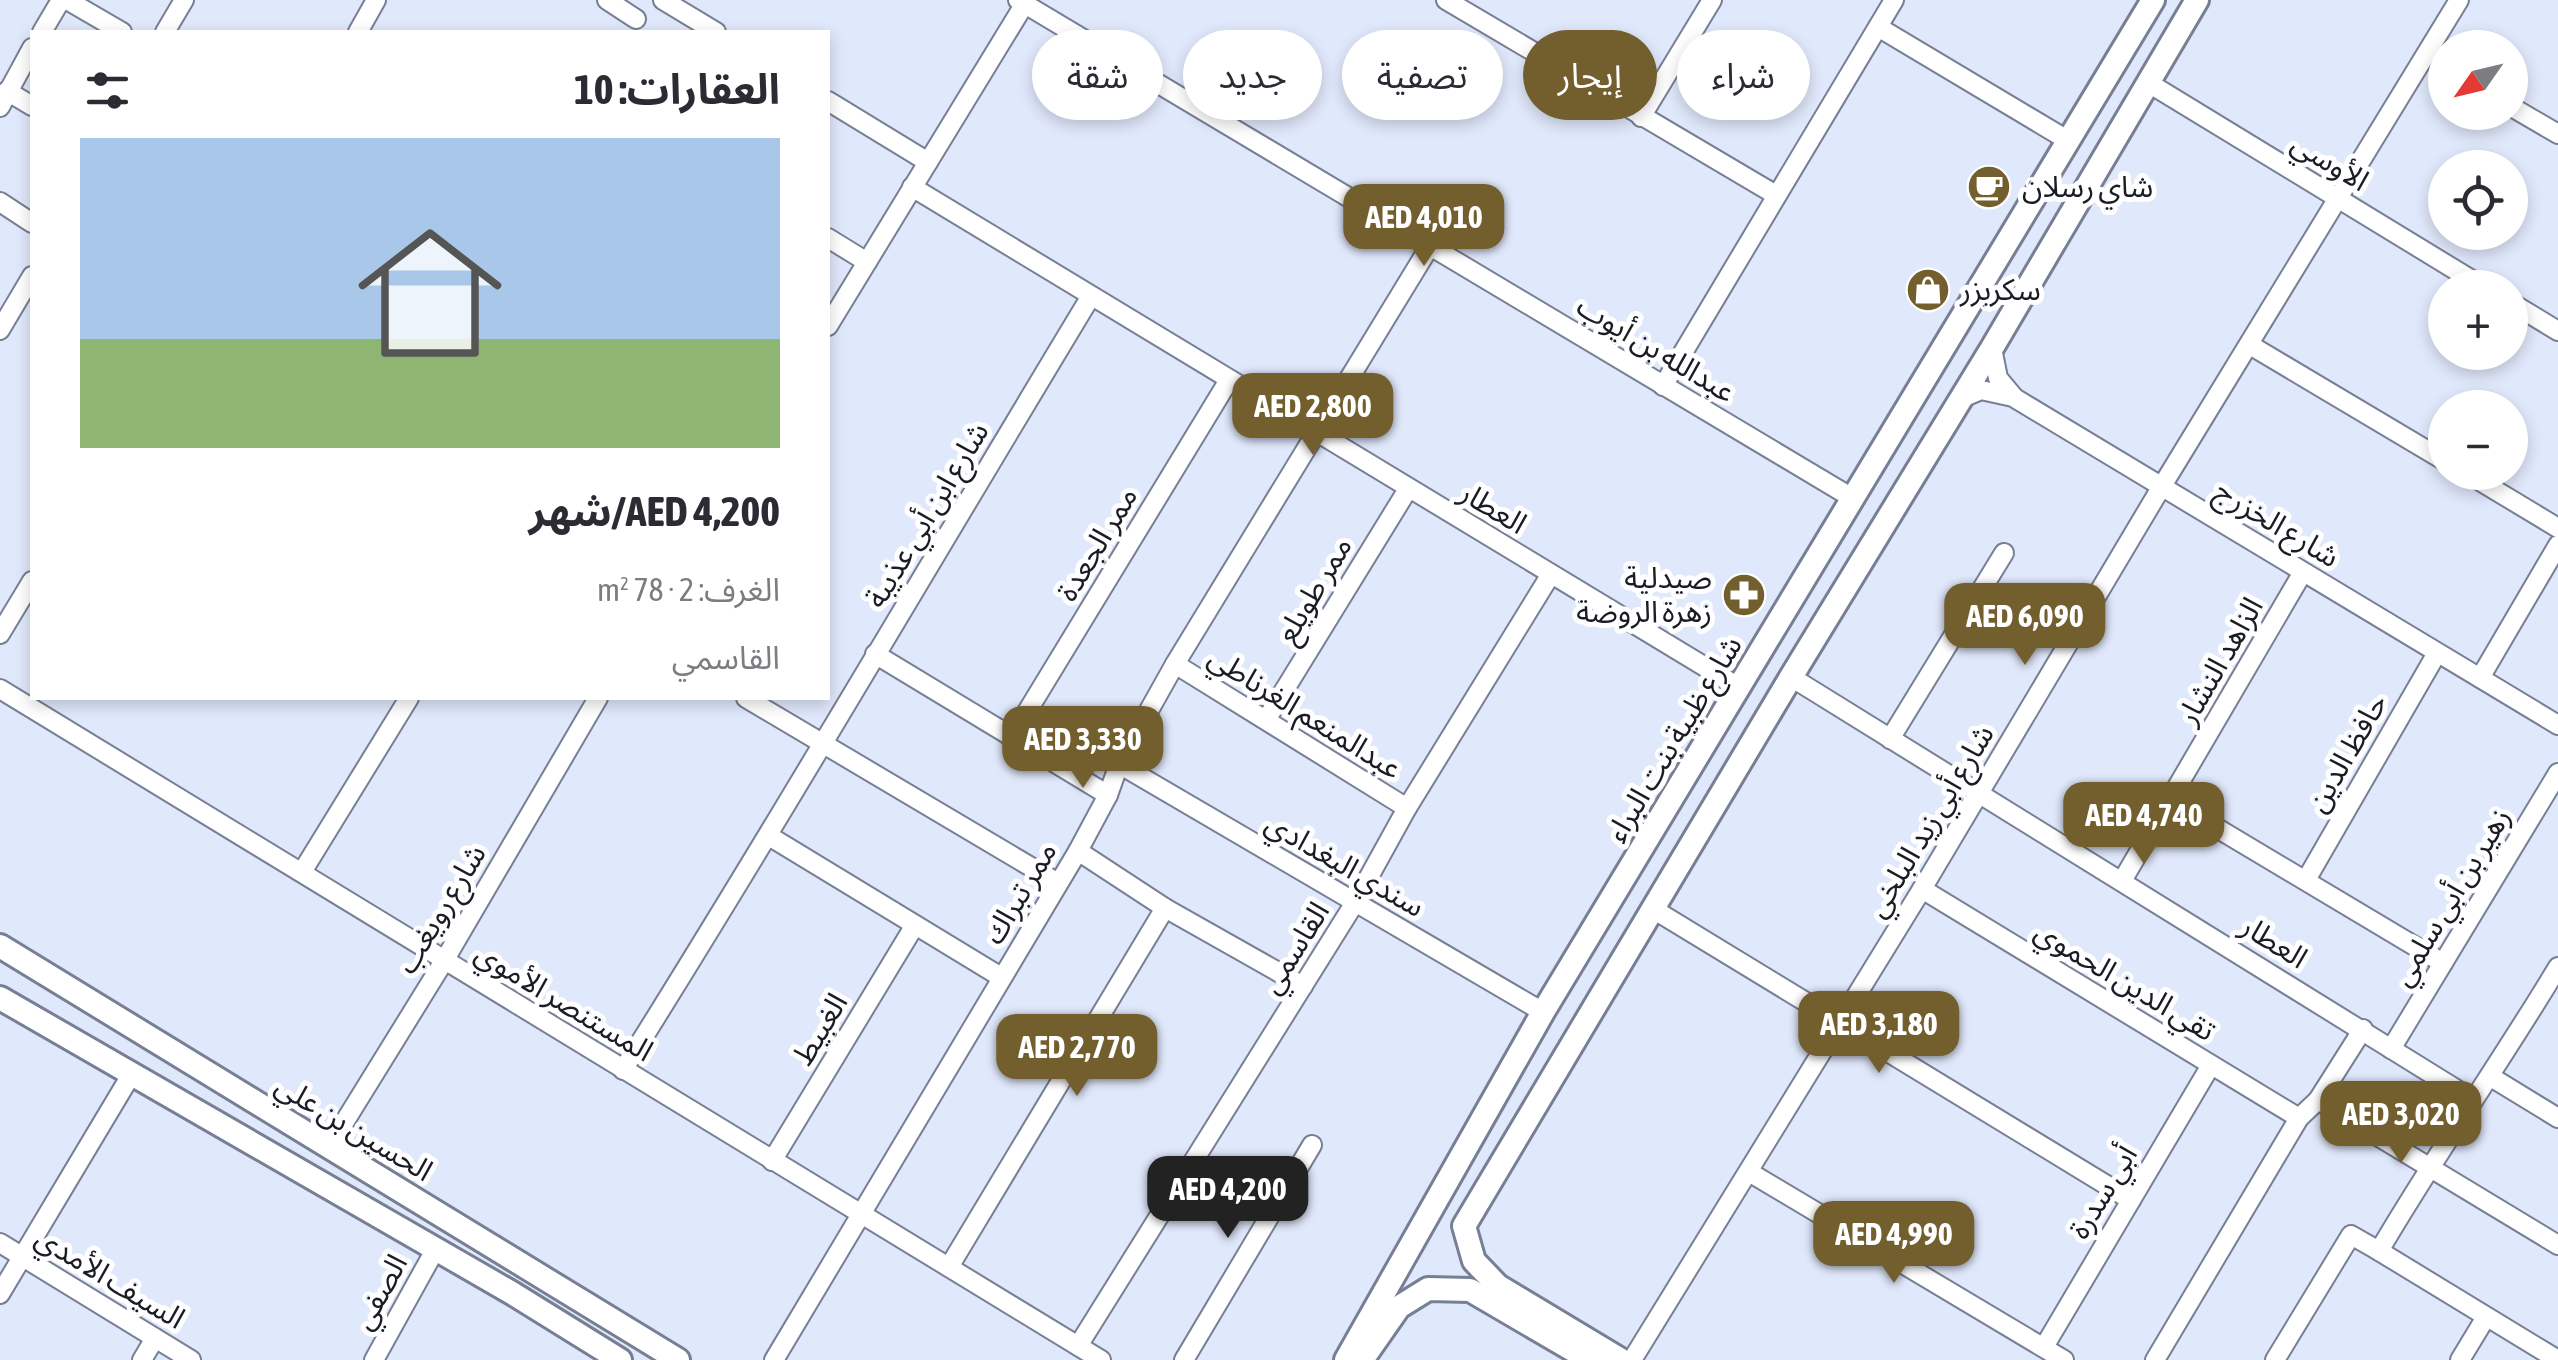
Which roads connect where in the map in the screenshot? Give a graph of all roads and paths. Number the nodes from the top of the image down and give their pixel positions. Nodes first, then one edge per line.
1 (64, 0) edge
2 (184, 0) edge
3 (376, 0) edge
4 (607, 0) edge
5 (662, 0) edge
6 (1446, 0) edge
7 (1712, 0) edge
8 (1894, 0) edge
9 (2153, 0) edge
10 (2197, 0) edge
11 (2459, 0) edge
12 (1023, 1) edge
13 (1469, 6) edge
14 (636, 18) dead end
15 (1878, 28) junction
16 (43, 30) edge
17 (118, 30) edge
18 (165, 30) edge
19 (359, 30) edge
20 (713, 30) edge
21 (1523, 41) edge
22 (30, 52) edge
23 (2426, 56) joint
24 (2147, 82) junction
25 (1657, 92) edge
26 (4, 99) edge
27 (830, 102) edge
28 (30, 106) edge
29 (2528, 116) edge
30 (1647, 120) edge
31 (2558, 134) edge
32 (2069, 142) junction
33 (928, 162) junction
34 (912, 187) junction
35 (1776, 196) junction
36 (2339, 200) junction
37 (0, 202) edge
38 (30, 222) edge
39 (830, 239) edge
40 (1430, 246) junction
41 (867, 262) junction
42 (2455, 270) edge
43 (30, 279) edge
44 (1091, 296) junction
45 (2528, 313) edge
46 (830, 323) edge
47 (0, 330) edge
48 (2558, 331) edge
49 (2250, 344) junction
50 (1992, 348) junction
51 (1230, 380) junction
52 (1663, 386) junction
53 (2013, 396) junction
54 (1962, 398) junction
55 (1317, 432) junction
56 (2428, 451) edge
57 (2162, 486) junction
58 (1408, 489) junction
59 (2495, 490) edge
60 (1854, 499) junction
61 (2558, 528) edge
62 (2558, 545) edge
63 (2004, 553) dead end
64 (2304, 572) junction
65 (1551, 574) junction
66 (30, 584) edge
67 (0, 634) edge
68 (2437, 653) junction
69 (875, 654) junction
70 (1175, 664) junction
71 (1791, 676) junction
72 (2480, 678) junction
73 (1740, 688) junction
74 (0, 689) edge
75 (408, 700) edge
76 (596, 700) edge
77 (749, 700) edge
78 (1266, 720) junction
79 (2558, 724) edge
80 (1012, 738) junction
81 (1890, 739) junction
82 (822, 743) junction
83 (1120, 764) junction
84 (2558, 773) edge
85 (1978, 793) junction
86 (1108, 794) junction
87 (2170, 800) junction
88 (1407, 808) junction
89 (770, 836) junction
90 (1078, 851) junction
91 (302, 872) junction
92 (2306, 880) junction
93 (2122, 881) junction
94 (1058, 883) junction
95 (1922, 889) junction
96 (1354, 904) junction
97 (1165, 908) junction
98 (1654, 909) junction
99 (914, 925) junction
100 (0, 946) edge
101 (444, 961) junction
102 (2443, 964) junction
103 (2558, 967) edge
104 (1001, 978) junction
105 (1304, 986) junction
106 (0, 998) edge
107 (1543, 1012) junction
108 (1839, 1024) junction
109 (2362, 1029) junction
110 (2391, 1049) junction
111 (2211, 1065) junction
112 (622, 1070) junction
113 (130, 1075) junction
114 (2491, 1077) junction
115 (2472, 1098) junction
116 (2318, 1100) junction
117 (2300, 1118) junction
118 (2558, 1118) edge
119 (1312, 1145) dead end
120 (329, 1147) junction
121 (772, 1162) junction
122 (2428, 1167) junction
123 (1749, 1172) junction
124 (2131, 1200) junction
125 (860, 1214) junction
126 (0, 1243) edge
127 (2558, 1245) edge
128 (435, 1250) junction
129 (2378, 1251) junction
130 (22, 1257) junction
131 (949, 1267) junction
132 (0, 1294) edge
133 (2486, 1316) junction
134 (155, 1338) junction
135 (1078, 1346) junction
136 (2044, 1348) junction
137 (142, 1360) edge
138 (191, 1360) edge
139 (374, 1360) edge
140 (620, 1360) edge
141 (678, 1360) edge
142 (774, 1360) edge
143 (1101, 1360) edge
144 (1184, 1360) edge
145 (1346, 1360) edge
146 (1362, 1360) edge
147 (1590, 1360) edge
148 (1621, 1360) edge
149 (1632, 1360) edge
150 (2064, 1360) edge
151 (2155, 1360) edge
152 (2275, 1360) edge
153 (2460, 1360) edge
154 (2558, 1360) edge

1 - 16 street
1 - 17 street
2 - 18 street
3 - 19 street
4 - 14 street
5 - 20 street
6 - 13 street
7 - 25 street
8 - 15 street
9 - 32 street, شارع ظبية بنت البراء
10 - 24 street
11 - 23 street, شارع أبي زيد البلخي
12 - 33 street
12 - 40 street, عبدالله بن أيوب
13 - 21 street
15 - 32 street
15 - 35 street
22 - 26 street
23 - 36 street, شارع أبي زيد البلخي
24 - 36 street, الأوسي
24 - 50 street
26 - 28 street
27 - 33 street
29 - 31 street
30 - 35 street
32 - 60 street, شارع ظبية بنت البراء
33 - 34 street
34 - 41 street
34 - 44 street, العطار
35 - 52 street
36 - 42 street, الأوسي
36 - 49 street, شارع أبي زيد البلخي
37 - 38 street
39 - 41 street
40 - 52 street, عبدالله بن أيوب
40 - 55 street, ممر تبراك
41 - 46 street
43 - 47 street
44 - 51 street, العطار
44 - 69 street, شارع ابن أبي عذيبة
45 - 48 street
49 - 56 street
49 - 57 street, شارع أبي زيد البلخي
50 - 53 street
50 - 54 street
51 - 55 street, العطار
51 - 80 street, ممر الجعدة
52 - 60 street, عبدالله بن أيوب
53 - 54 street
53 - 57 street, شارع الخزرج
54 - 71 street
55 - 58 street, العطار
55 - 70 street, ممر تبراك
57 - 64 street, شارع الخزرج
57 - 85 street, شارع أبي زيد البلخي
58 - 65 street, العطار
58 - 78 street, ممر طويلع
59 - 61 street
60 - 73 street, شارع ظبية بنت البراء
62 - 72 street
63 - 81 street
64 - 68 street, شارع الخزرج
64 - 87 street, الزاهد النشار
65 - 73 street, العطار
65 - 88 street, القاسمي
66 - 67 street
68 - 72 street, شارع الخزرج
68 - 92 street, حافظ الدين
69 - 80 street
69 - 82 street, شارع ابن أبي عذيبة
70 - 78 street, عبدالمنعم الغرناطي
70 - 83 street, ممر تبراك
71 - 81 street, العطار
71 - 98 street
72 - 79 street, شارع الخزرج
73 - 107 street, شارع ظبية بنت البراء
74 - 91 street, المستنصر الأموي
75 - 91 street
76 - 101 street, شارع رويغب
77 - 82 street
78 - 88 street, عبدالمنعم الغرناطي
80 - 86 street
81 - 85 street, العطار
82 - 89 street, شارع ابن أبي عذيبة
82 - 94 street
83 - 86 street, ممر تبراك
83 - 96 street, سندي البغدادي
84 - 102 street, زهير بن أبي سلمي
85 - 93 street, العطار
85 - 95 street, شارع أبي زيد البلخي
86 - 90 street, ممر تبراك
87 - 92 street
87 - 93 street, الزاهد النشار
88 - 96 street, القاسمي
89 - 99 street
89 - 112 street, شارع ابن أبي عذيبة
90 - 94 street, ممر تبراك
90 - 97 street
91 - 101 street, المستنصر الأموي
92 - 102 street
93 - 109 street, العطار
94 - 104 street, ممر تبراك
95 - 108 street, شارع أبي زيد البلخي
95 - 111 street, تقي الدين الحموي
96 - 105 street, القاسمي
96 - 107 street, سندي البغدادي
97 - 105 street
97 - 131 street
98 - 108 street
98 - 148 street
99 - 104 street
99 - 121 street, الغبيط
100 - 120 street, الحسين بن علي
101 - 112 street, المستنصر الأموي
101 - 120 street, شارع رويغب
102 - 110 street, زهير بن أبي سلمي
103 - 114 street
104 - 125 street, ممر تبراك
105 - 135 street, القاسمي
106 - 113 street
107 - 145 street, شارع ظبية بنت البراء
108 - 123 street, شارع أبي زيد البلخي
108 - 124 street
109 - 110 street, العطار
109 - 116 street
110 - 115 street, العطار
111 - 117 street, تقي الدين الحموي
111 - 124 street, أبي سدرة
112 - 121 street, المستنصر الأموي
113 - 128 street
113 - 130 street
114 - 115 street
114 - 118 street
115 - 122 street
116 - 117 street
116 - 122 street
117 - 151 street
119 - 144 street
120 - 141 street, الحسين بن علي
121 - 125 street, المستنصر الأموي
122 - 127 street
122 - 129 street
123 - 136 street
123 - 149 street, شارع أبي زيد البلخي
124 - 136 street, أبي سدرة
125 - 131 street, المستنصر الأموي
125 - 142 street, ممر تبراك
126 - 130 street, السيف الأمدي
128 - 139 street, الصفي
128 - 140 street
129 - 133 street
129 - 152 street
130 - 132 street
130 - 134 street, السيف الأمدي
131 - 135 street, المستنصر الأموي
133 - 153 street
133 - 154 street
134 - 137 street
134 - 138 street, السيف الأمدي
135 - 143 street, المستنصر الأموي
136 - 150 street
146 - 147 street

